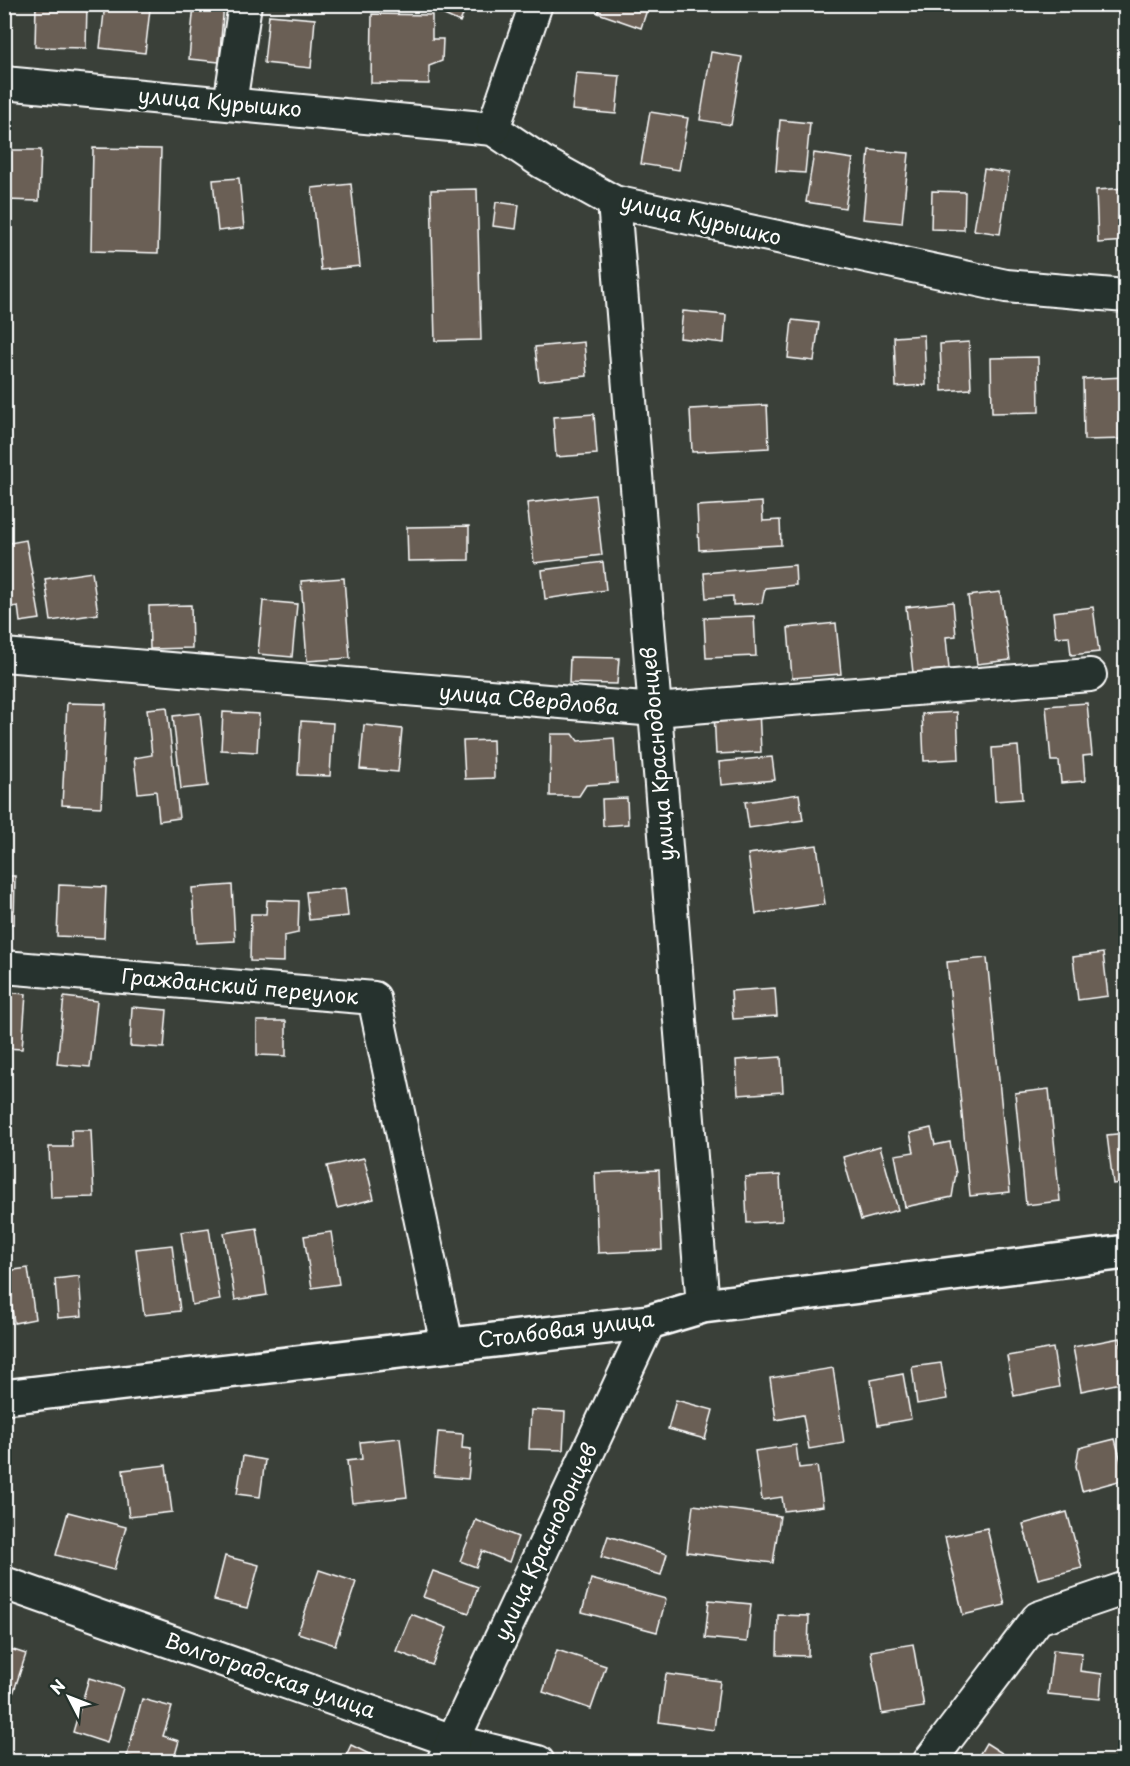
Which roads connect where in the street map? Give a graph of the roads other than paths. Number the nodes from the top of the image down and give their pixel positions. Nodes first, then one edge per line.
1 (245, 4) edge
2 (536, 4) edge
3 (4, 83) edge
4 (230, 104) junction
5 (494, 129) junction
6 (614, 202) junction
7 (1125, 296) edge
8 (4, 655) edge
9 (1090, 675) dead end
10 (655, 710) junction
11 (4, 967) edge
12 (1125, 1252) edge
13 (703, 1306) junction
14 (649, 1322) junction
15 (447, 1345) junction
16 (4, 1397) edge
17 (4, 1583) edge
18 (1125, 1588) edge
19 (448, 1751) edge
20 (538, 1761) edge
21 (929, 1761) edge

1 - 4 street
2 - 5 street
3 - 4 street, улица Курышко
4 - 5 street, улица Курышко
5 - 6 street, улица Курышко
6 - 7 street, улица Курышко
6 - 10 street, улица Краснодонцев
8 - 10 street, улица Свердлова
9 - 10 street, улица Свердлова
10 - 13 street, улица Краснодонцев
11 - 15 street, Гражданский переулок
12 - 13 street, Столбовая улица
13 - 14 street, Столбовая улица
14 - 15 street, Столбовая улица
14 - 19 street, улица Краснодонцев
15 - 16 street, Столбовая улица
17 - 19 street, Волгоградская улица
18 - 21 street
19 - 20 street, Волгоградская улица

